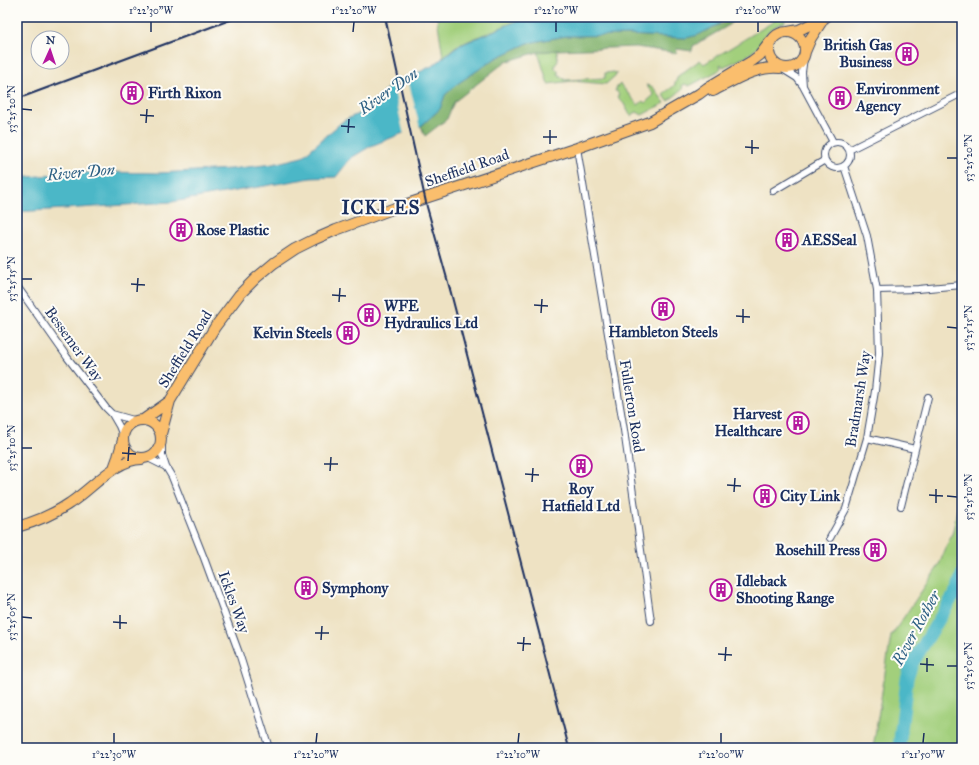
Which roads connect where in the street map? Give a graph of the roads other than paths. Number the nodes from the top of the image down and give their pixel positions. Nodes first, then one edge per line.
1 (825, 18) edge
2 (783, 32) junction
3 (770, 42) junction
4 (804, 55) junction
5 (781, 68) junction
6 (803, 86) junction
7 (962, 93) edge
8 (699, 94) junction
9 (833, 142) junction
10 (577, 148) junction
11 (849, 150) junction
12 (825, 160) junction
13 (844, 166) junction
14 (773, 191) dead end
15 (962, 285) edge
16 (17, 286) edge
17 (877, 290) junction
18 (928, 397) dead end
19 (170, 401) junction
20 (112, 414) junction
21 (140, 420) junction
22 (161, 437) junction
23 (123, 438) junction
24 (867, 438) junction
25 (915, 449) junction
26 (145, 458) junction
27 (166, 467) junction
28 (114, 468) junction
29 (901, 506) dead end
30 (17, 527) edge
31 (830, 538) dead end
32 (651, 621) dead end
33 (269, 748) edge

1 - 2 main road
1 - 4 main road
2 - 3 main road
2 - 4 main road
3 - 5 main road
3 - 8 main road, Sheffield Road
4 - 5 main road
4 - 6 street
5 - 6 street
5 - 8 main road, Sheffield Road
6 - 9 street
7 - 11 street
8 - 10 main road, Sheffield Road
9 - 11 street
9 - 12 street
10 - 19 main road, Sheffield Road
10 - 32 street, Fullerton Road
11 - 13 street
12 - 13 street
12 - 14 street
13 - 17 street, Bradmarsh Way
15 - 17 street
16 - 20 street, Bessemer Way
17 - 24 street, Bradmarsh Way
18 - 25 street
19 - 21 main road, Sheffield Road
19 - 22 main road, Sheffield Road
20 - 21 street
20 - 23 street, Bessemer Way
21 - 22 main road
21 - 23 main road
22 - 26 main road
22 - 27 street, Ickles Way
23 - 26 main road
23 - 28 main road
24 - 25 street
24 - 31 street, Bradmarsh Way
25 - 29 street
26 - 27 street
26 - 28 main road
27 - 33 street, Ickles Way
28 - 30 main road

